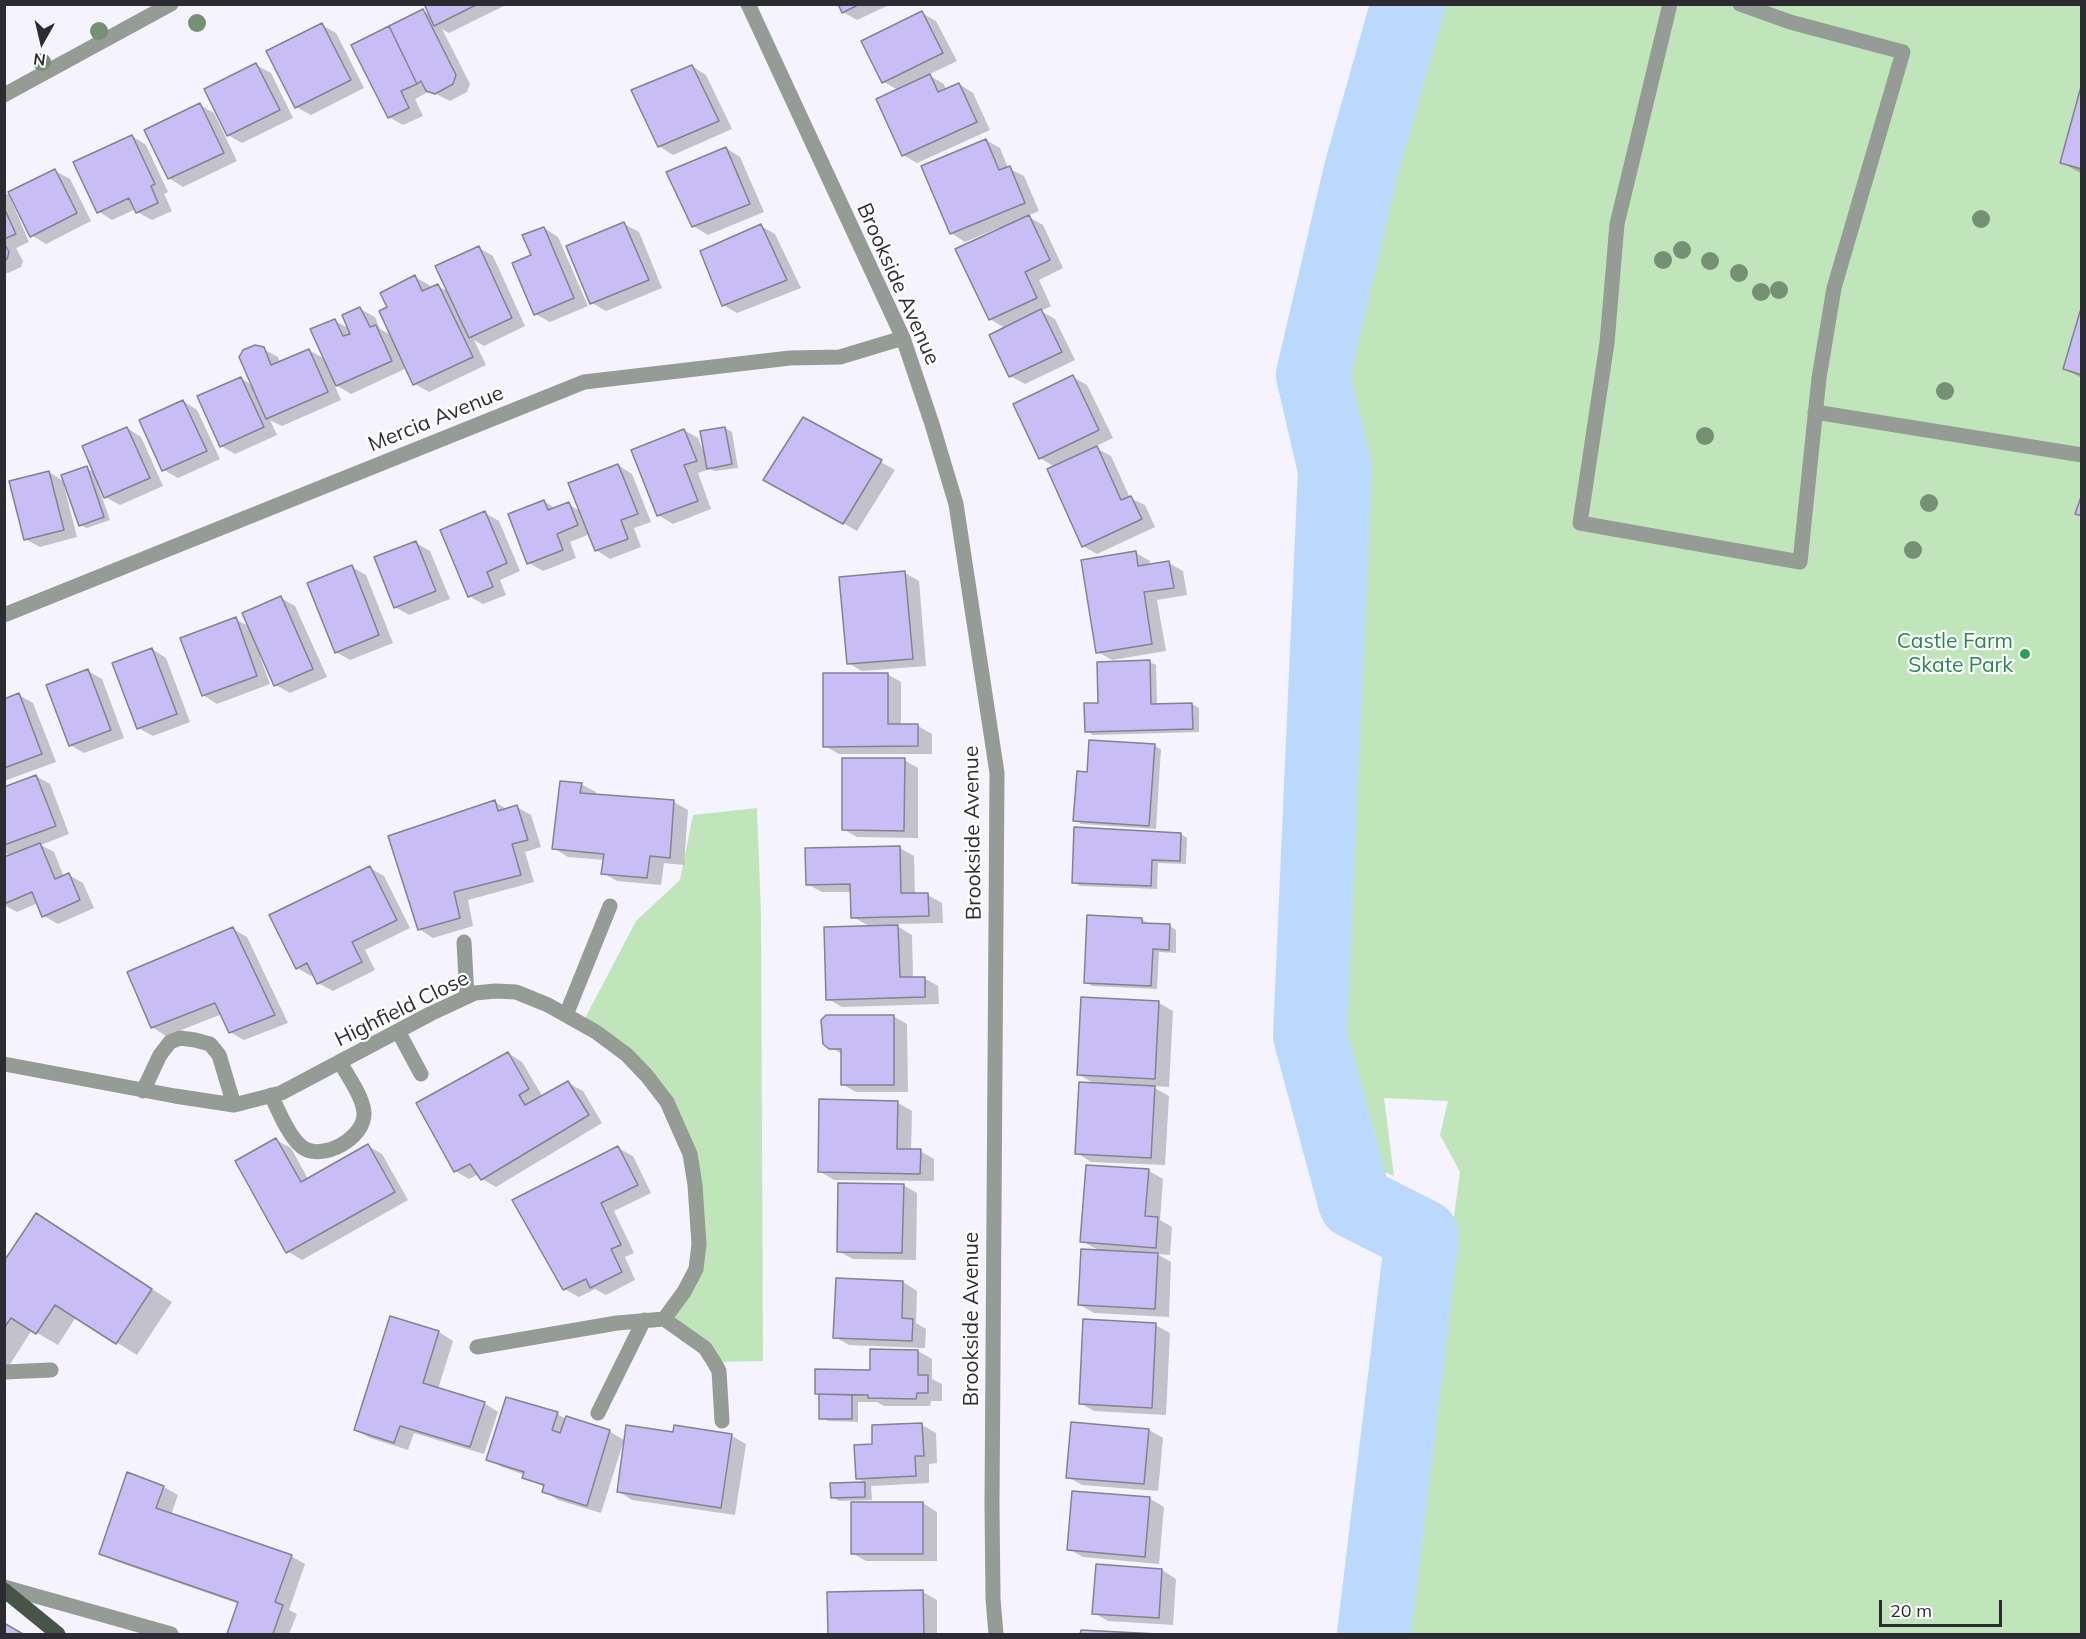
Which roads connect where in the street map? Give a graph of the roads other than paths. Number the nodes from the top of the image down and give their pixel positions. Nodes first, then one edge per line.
1 (171, 4) edge
2 (748, 4) edge
3 (1670, 4) edge
4 (1740, 4) edge
5 (4, 94) edge
6 (903, 338) junction
7 (1815, 412) junction
8 (2082, 455) edge
9 (4, 615) edge
10 (610, 906) dead end
11 (464, 942) dead end
12 (467, 997) junction
13 (566, 1015) junction
14 (398, 1031) junction
15 (340, 1062) junction
16 (4, 1064) edge
17 (421, 1074) dead end
18 (143, 1091) junction
19 (271, 1095) junction
20 (234, 1105) junction
21 (664, 1319) junction
22 (644, 1320) junction
23 (477, 1347) dead end
24 (51, 1370) dead end
25 (4, 1372) edge
26 (598, 1413) dead end
27 (722, 1421) dead end
28 (4, 1589) edge
29 (58, 1635) edge
30 (171, 1635) edge
31 (996, 1635) edge

1 - 5 street
2 - 6 street, Brookside Avenue
3 - 7 street
4 - 7 street
6 - 9 street, Mercia Avenue
6 - 31 street, Brookside Avenue
7 - 8 street
10 - 13 street
11 - 12 street
12 - 13 street, Highfield Close
12 - 14 street, Highfield Close
13 - 21 street, Highfield Close
14 - 15 street, Highfield Close
14 - 17 street
15 - 19 street, Highfield Close
15 - 19 street
16 - 18 street, Highfield Close
18 - 20 street, Highfield Close
18 - 20 street
19 - 20 street, Highfield Close
21 - 22 street
21 - 27 street
22 - 23 street
22 - 26 street
24 - 25 street
28 - 29 main road
28 - 30 street

